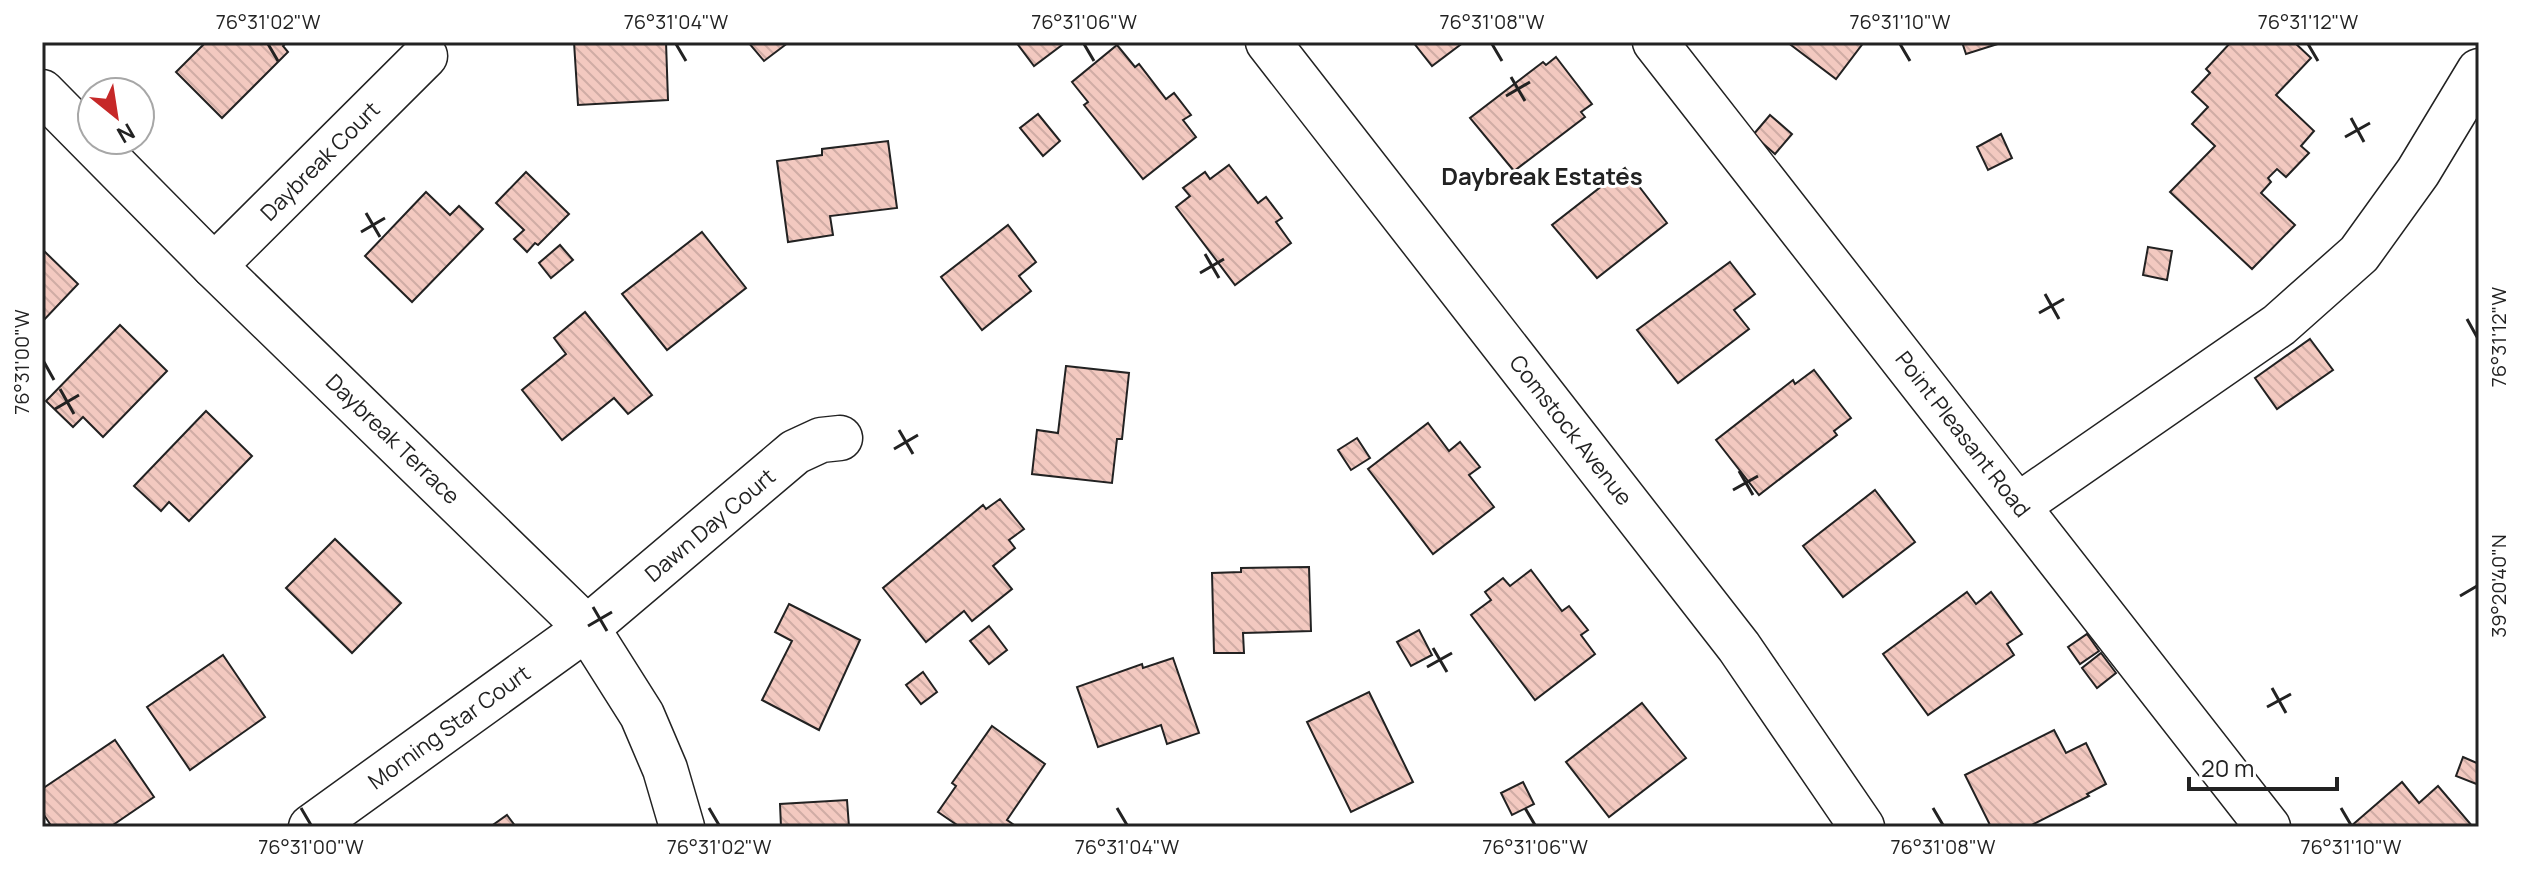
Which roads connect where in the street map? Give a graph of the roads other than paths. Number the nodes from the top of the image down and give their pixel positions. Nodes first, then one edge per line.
1 (1268, 42) edge
2 (1655, 42) edge
3 (425, 56) dead end
4 (2479, 71) edge
5 (42, 92) edge
6 (214, 266) junction
7 (840, 438) dead end
8 (2019, 505) junction
9 (587, 628) junction
10 (311, 827) edge
11 (682, 827) edge
12 (1862, 827) edge
13 (2268, 827) edge

1 - 12 street, Comstock Avenue
2 - 8 street, Point Pleasant Road
3 - 6 street, Daybreak Court
4 - 8 street
5 - 6 street, Daybreak Terrace
6 - 9 street, Daybreak Terrace
7 - 9 street, Dawn Day Court
8 - 13 street, Point Pleasant Road
9 - 10 street, Morning Star Court
9 - 11 street, Daybreak Terrace

